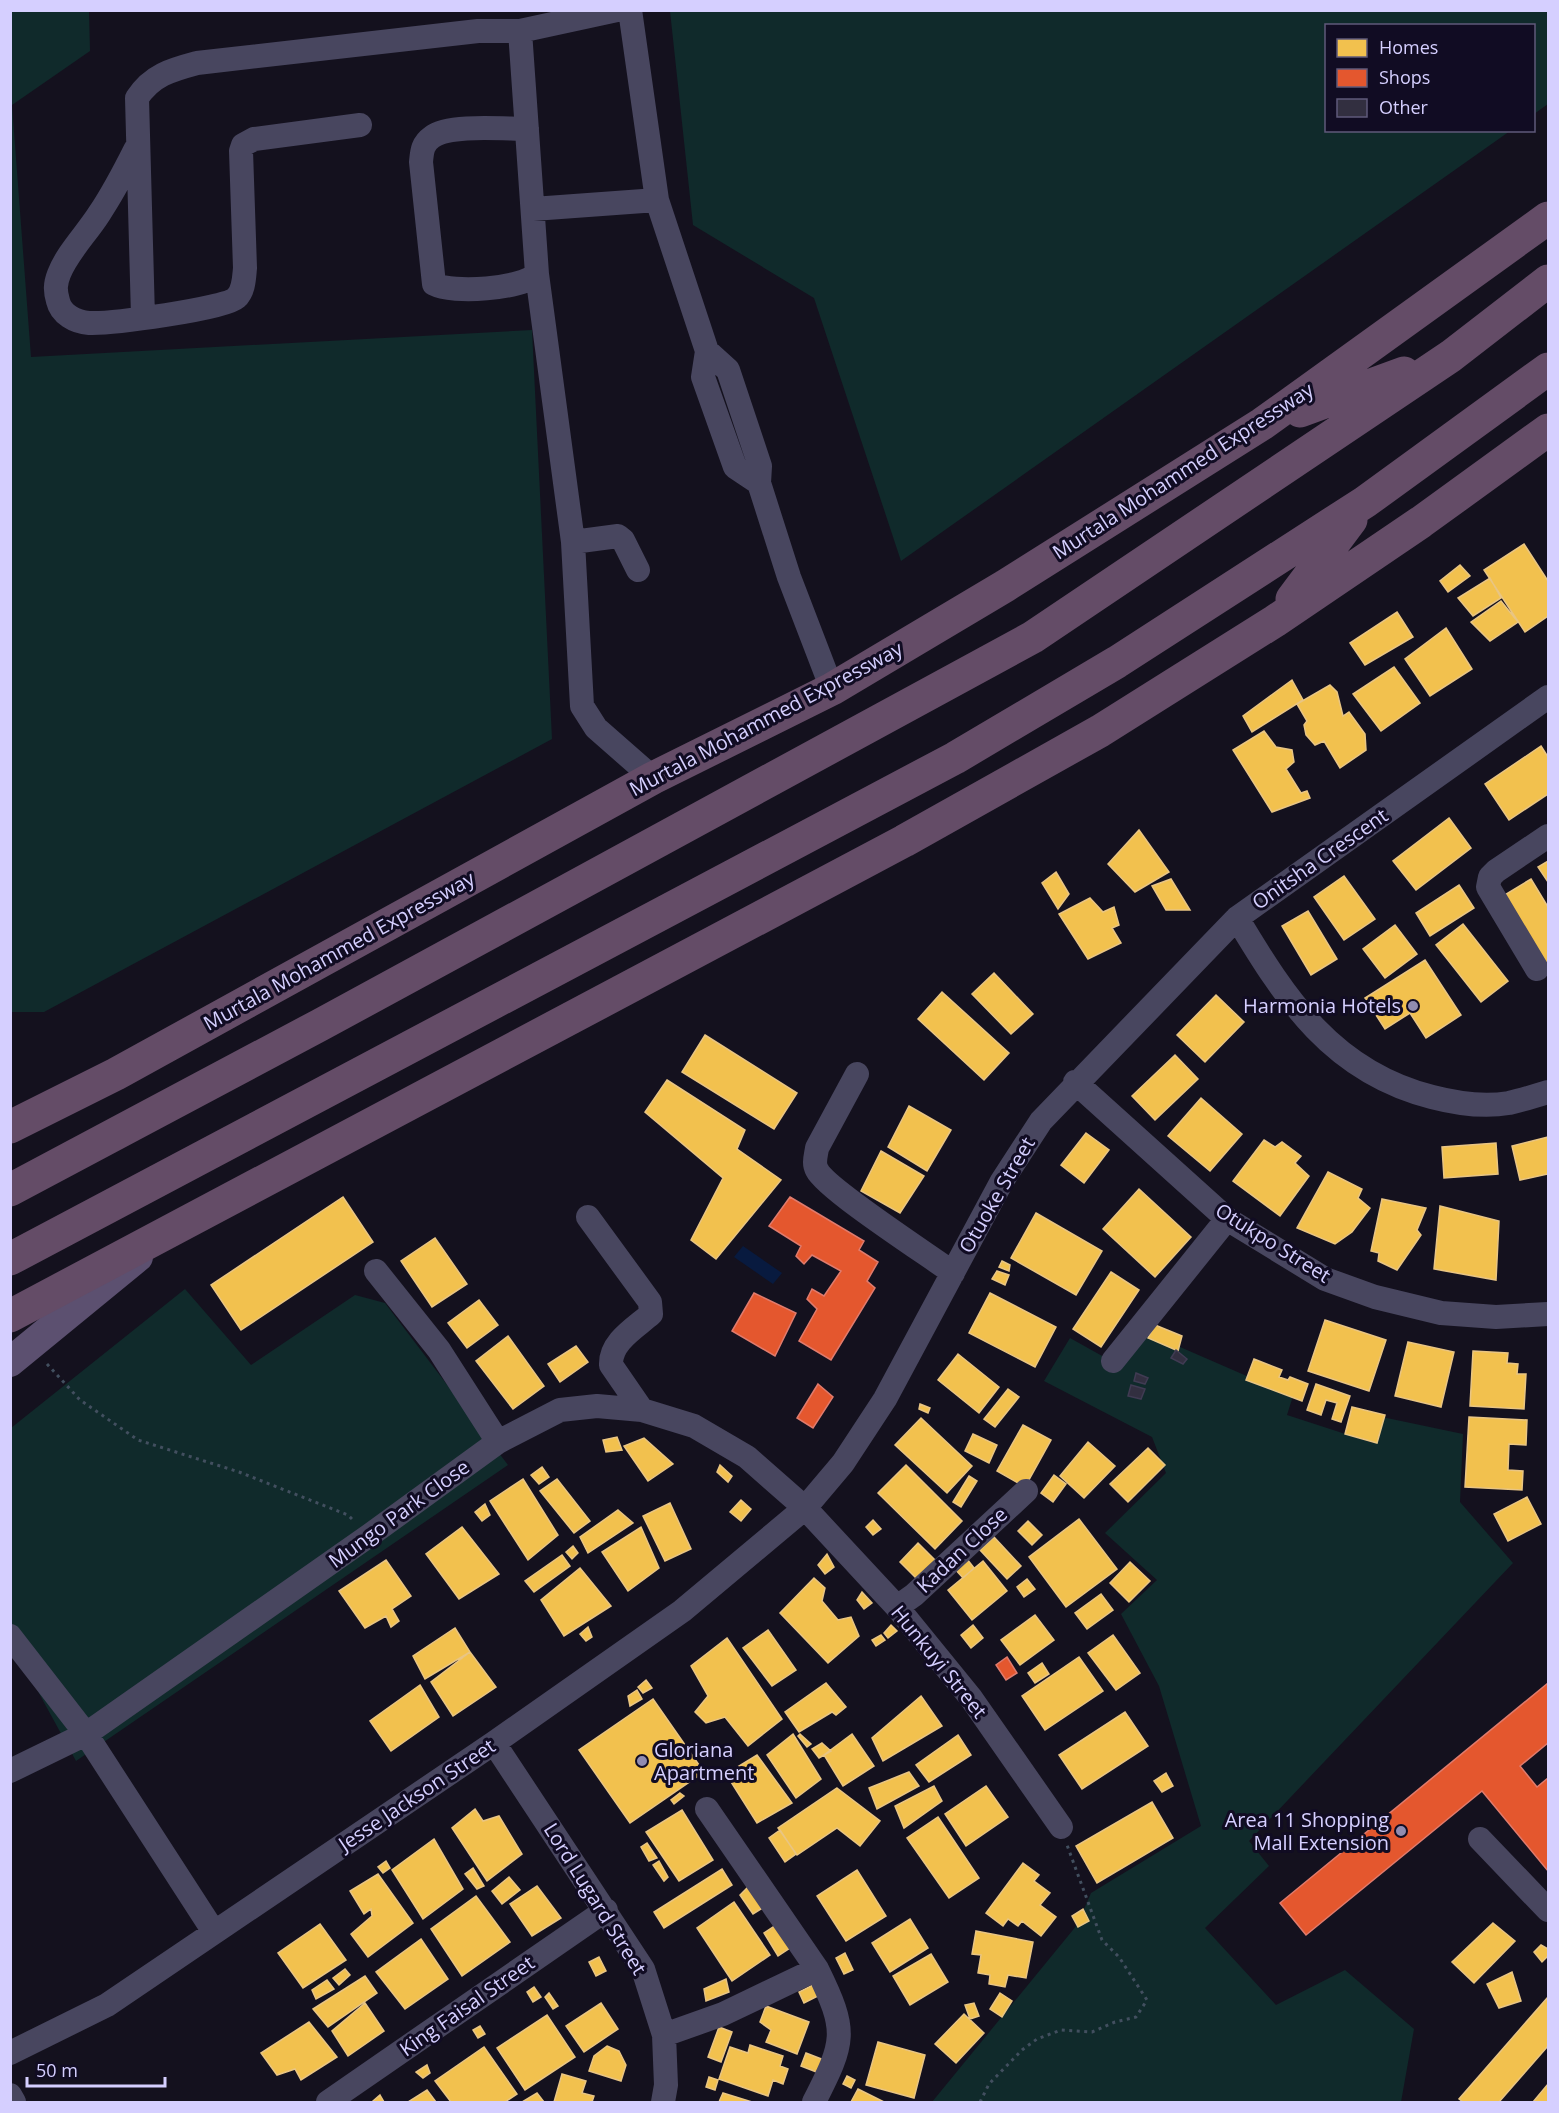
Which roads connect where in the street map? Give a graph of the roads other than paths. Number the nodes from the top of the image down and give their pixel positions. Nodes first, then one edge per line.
1 (617, 10) edge
2 (630, 10) edge
3 (520, 31) junction
4 (360, 125) dead end
5 (527, 129) junction
6 (137, 145) junction
7 (657, 200) junction
8 (533, 209) junction
9 (1548, 218) edge
10 (537, 274) junction
11 (1548, 281) edge
12 (142, 317) junction
13 (1451, 356) junction
14 (1548, 369) edge
15 (1262, 424) junction
16 (1548, 430) edge
17 (1365, 502) junction
18 (573, 543) junction
19 (638, 570) dead end
20 (1275, 621) junction
21 (832, 688) junction
22 (1548, 697) edge
23 (653, 778) junction
24 (1548, 836) edge
25 (1237, 918) junction
26 (1537, 969) dead end
27 (857, 1074) dead end
28 (1075, 1082) junction
29 (1548, 1092) edge
30 (10, 1128) edge
31 (10, 1190) edge
32 (588, 1217) dead end
33 (1227, 1219) junction
34 (167, 1233) junction
35 (10, 1259) edge
36 (376, 1271) dead end
37 (953, 1273) junction
38 (60, 1290) junction
39 (10, 1304) edge
40 (10, 1316) edge
41 (1548, 1320) edge
42 (17, 1357) edge
43 (1113, 1361) dead end
44 (642, 1410) junction
45 (498, 1442) junction
46 (1026, 1491) dead end
47 (805, 1508) junction
48 (897, 1607) junction
49 (10, 1636) edge
50 (86, 1734) junction
51 (494, 1743) junction
52 (10, 1771) edge
53 (707, 1809) dead end
54 (1060, 1827) road end
55 (1480, 1839) dead end
56 (606, 1910) junction
57 (1548, 1910) edge
58 (214, 1932) junction
59 (817, 1969) junction
60 (664, 2035) junction
61 (10, 2053) edge
62 (10, 2095) edge
63 (14, 2103) edge
64 (328, 2103) edge
65 (663, 2103) edge
66 (814, 2103) edge

1 - 3 street
2 - 7 street
3 - 5 street
3 - 6 street
4 - 12 street
5 - 8 street
5 - 10 street
6 - 12 street
6 - 12 street
7 - 8 street
7 - 21 street
8 - 10 street
9 - 15 highway, Murtala Mohammed Expressway
10 - 18 street
11 - 13 highway
13 - 15 highway
13 - 31 highway
14 - 17 highway
15 - 21 highway, Murtala Mohammed Expressway
16 - 20 highway
17 - 20 highway
17 - 35 highway
18 - 19 street
18 - 23 street
20 - 34 highway
21 - 23 highway, Murtala Mohammed Expressway
22 - 25 street, Onitsha Crescent
23 - 30 highway, Murtala Mohammed Expressway
24 - 26 street
25 - 28 street, Otuoke Street
25 - 29 street, Onitsha Crescent
27 - 37 street
28 - 33 street, Otukpo Street
28 - 37 street, Otuoke Street
32 - 44 street
33 - 41 street, Otukpo Street
33 - 43 street
34 - 38 highway
34 - 42 main road
36 - 45 street
37 - 47 street, Otuoke Street
38 - 39 highway
38 - 40 highway
44 - 45 street, Mungo Park Close
44 - 47 street, Mungo Park Close
45 - 50 street, Mungo Park Close
46 - 48 street, Kadan Close
47 - 48 street, Hunkuyi Street
47 - 51 street, Jesse Jackson Street
48 - 54 street, Hunkuyi Street
49 - 50 street
50 - 52 street, Mungo Park Close
50 - 58 street
51 - 56 street, Lord Lugard Street
51 - 58 street, Jesse Jackson Street
53 - 59 street
55 - 57 street
56 - 60 street, Lord Lugard Street
56 - 64 street, King Faisal Street
58 - 61 street, Jesse Jackson Street
59 - 60 street
59 - 66 street
60 - 65 street, Lord Lugard Street
62 - 63 street

